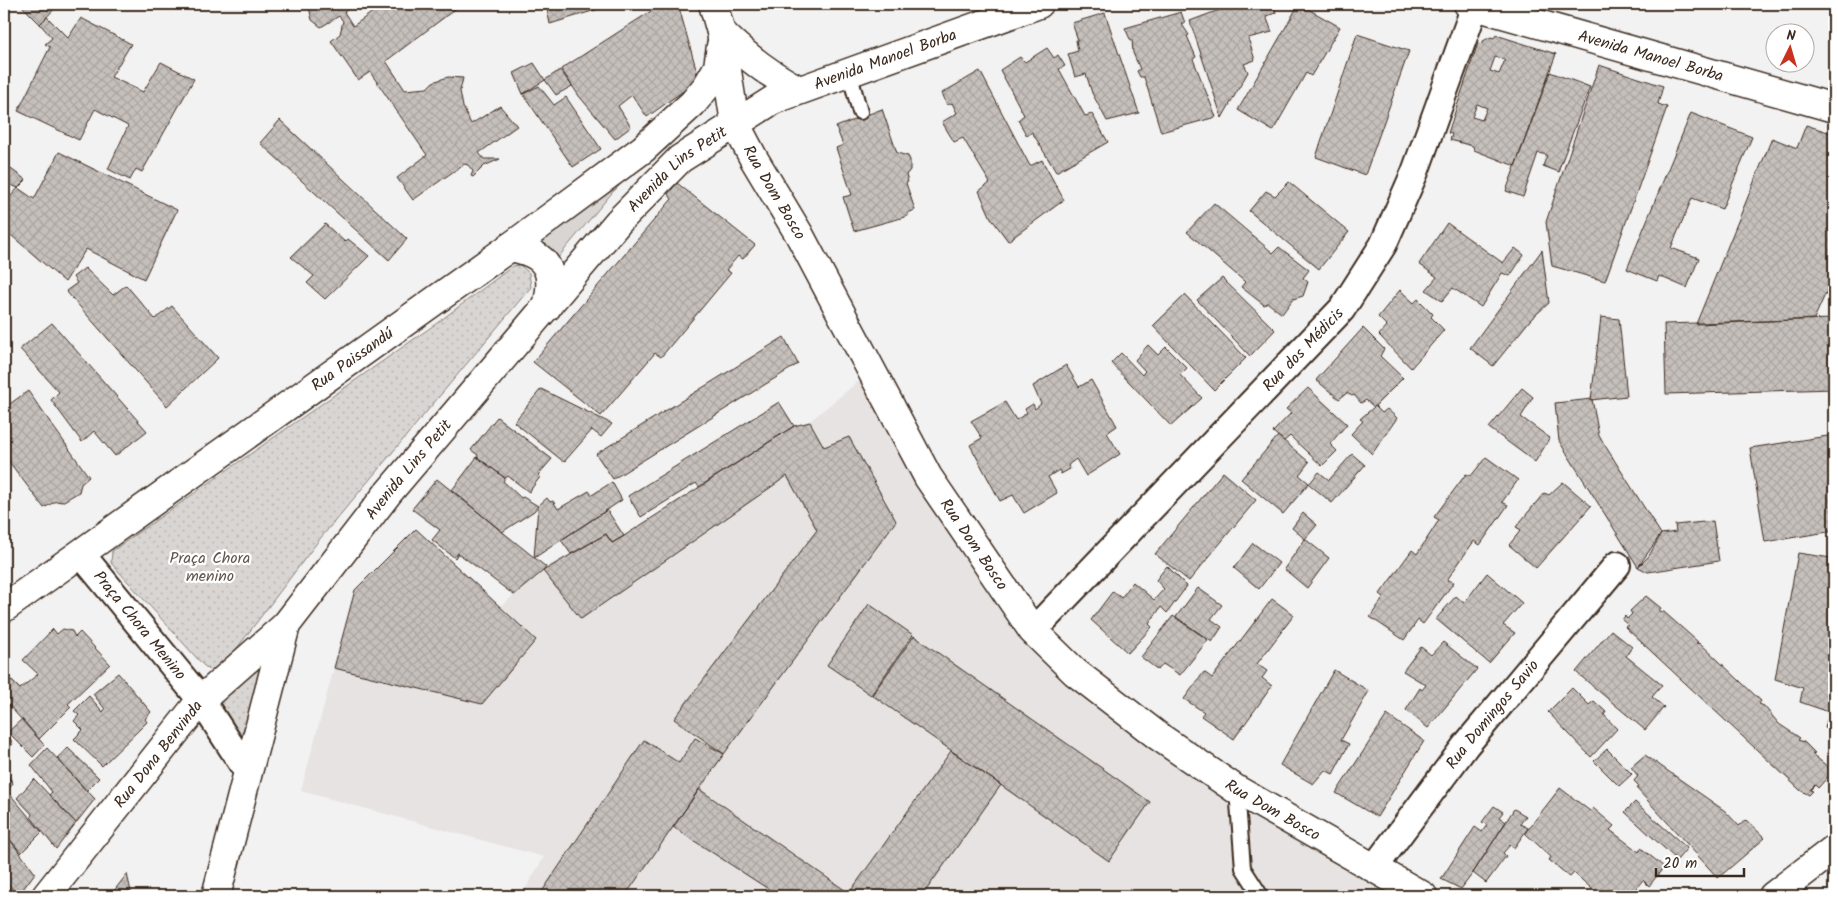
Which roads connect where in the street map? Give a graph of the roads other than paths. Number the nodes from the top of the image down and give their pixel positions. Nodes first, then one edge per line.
1 (713, 4) edge
2 (1039, 4) edge
3 (1472, 5) edge
4 (721, 32) junction
5 (849, 72) junction
6 (799, 90) junction
7 (693, 104) joint
8 (1834, 108) edge
9 (860, 112) dead end
10 (735, 123) junction
11 (510, 247) junction
12 (547, 307) junction
13 (82, 555) junction
14 (1617, 565) dead end
15 (4, 608) edge
16 (286, 625) junction
17 (1033, 631) junction
18 (201, 700) junction
19 (247, 771) junction
20 (1237, 790) junction
21 (1834, 849) edge
22 (1374, 868) junction
23 (46, 896) edge
24 (216, 896) edge
25 (1261, 896) edge
26 (1423, 896) edge
27 (1773, 896) edge

1 - 4 main road, Rua Dom Bosco
2 - 5 main road, Avenida Manoel Borba
3 - 8 main road, Avenida Manoel Borba
3 - 17 street, Rua dos Médicis
4 - 6 main road
4 - 7 main road, Rua Dom Bosco
4 - 10 main road, Rua Dom Bosco
5 - 6 main road, Avenida Manoel Borba
5 - 9 lane
6 - 10 main road, Avenida Manoel Borba
7 - 11 main road, Rua Paissandú
10 - 12 main road, Avenida Lins Petit
10 - 17 main road, Rua Dom Bosco
11 - 12 main road
11 - 13 main road, Rua Paissandú
12 - 16 main road, Avenida Lins Petit
13 - 15 main road, Rua Paissandú
13 - 18 street, Praça Chora Menino
14 - 22 street, Rua Domingos Savio
16 - 18 main road, Rua Dona Benvinda
16 - 19 main road, Avenida Lins Petit
17 - 20 main road, Rua Dom Bosco
18 - 19 street, Praça Chora Menino
18 - 23 main road, Rua Dona Benvinda
19 - 24 main road, Avenida Lins Petit
20 - 22 main road, Rua Dom Bosco
20 - 25 lane
21 - 27 main road
22 - 26 main road, Rua Dom Bosco

